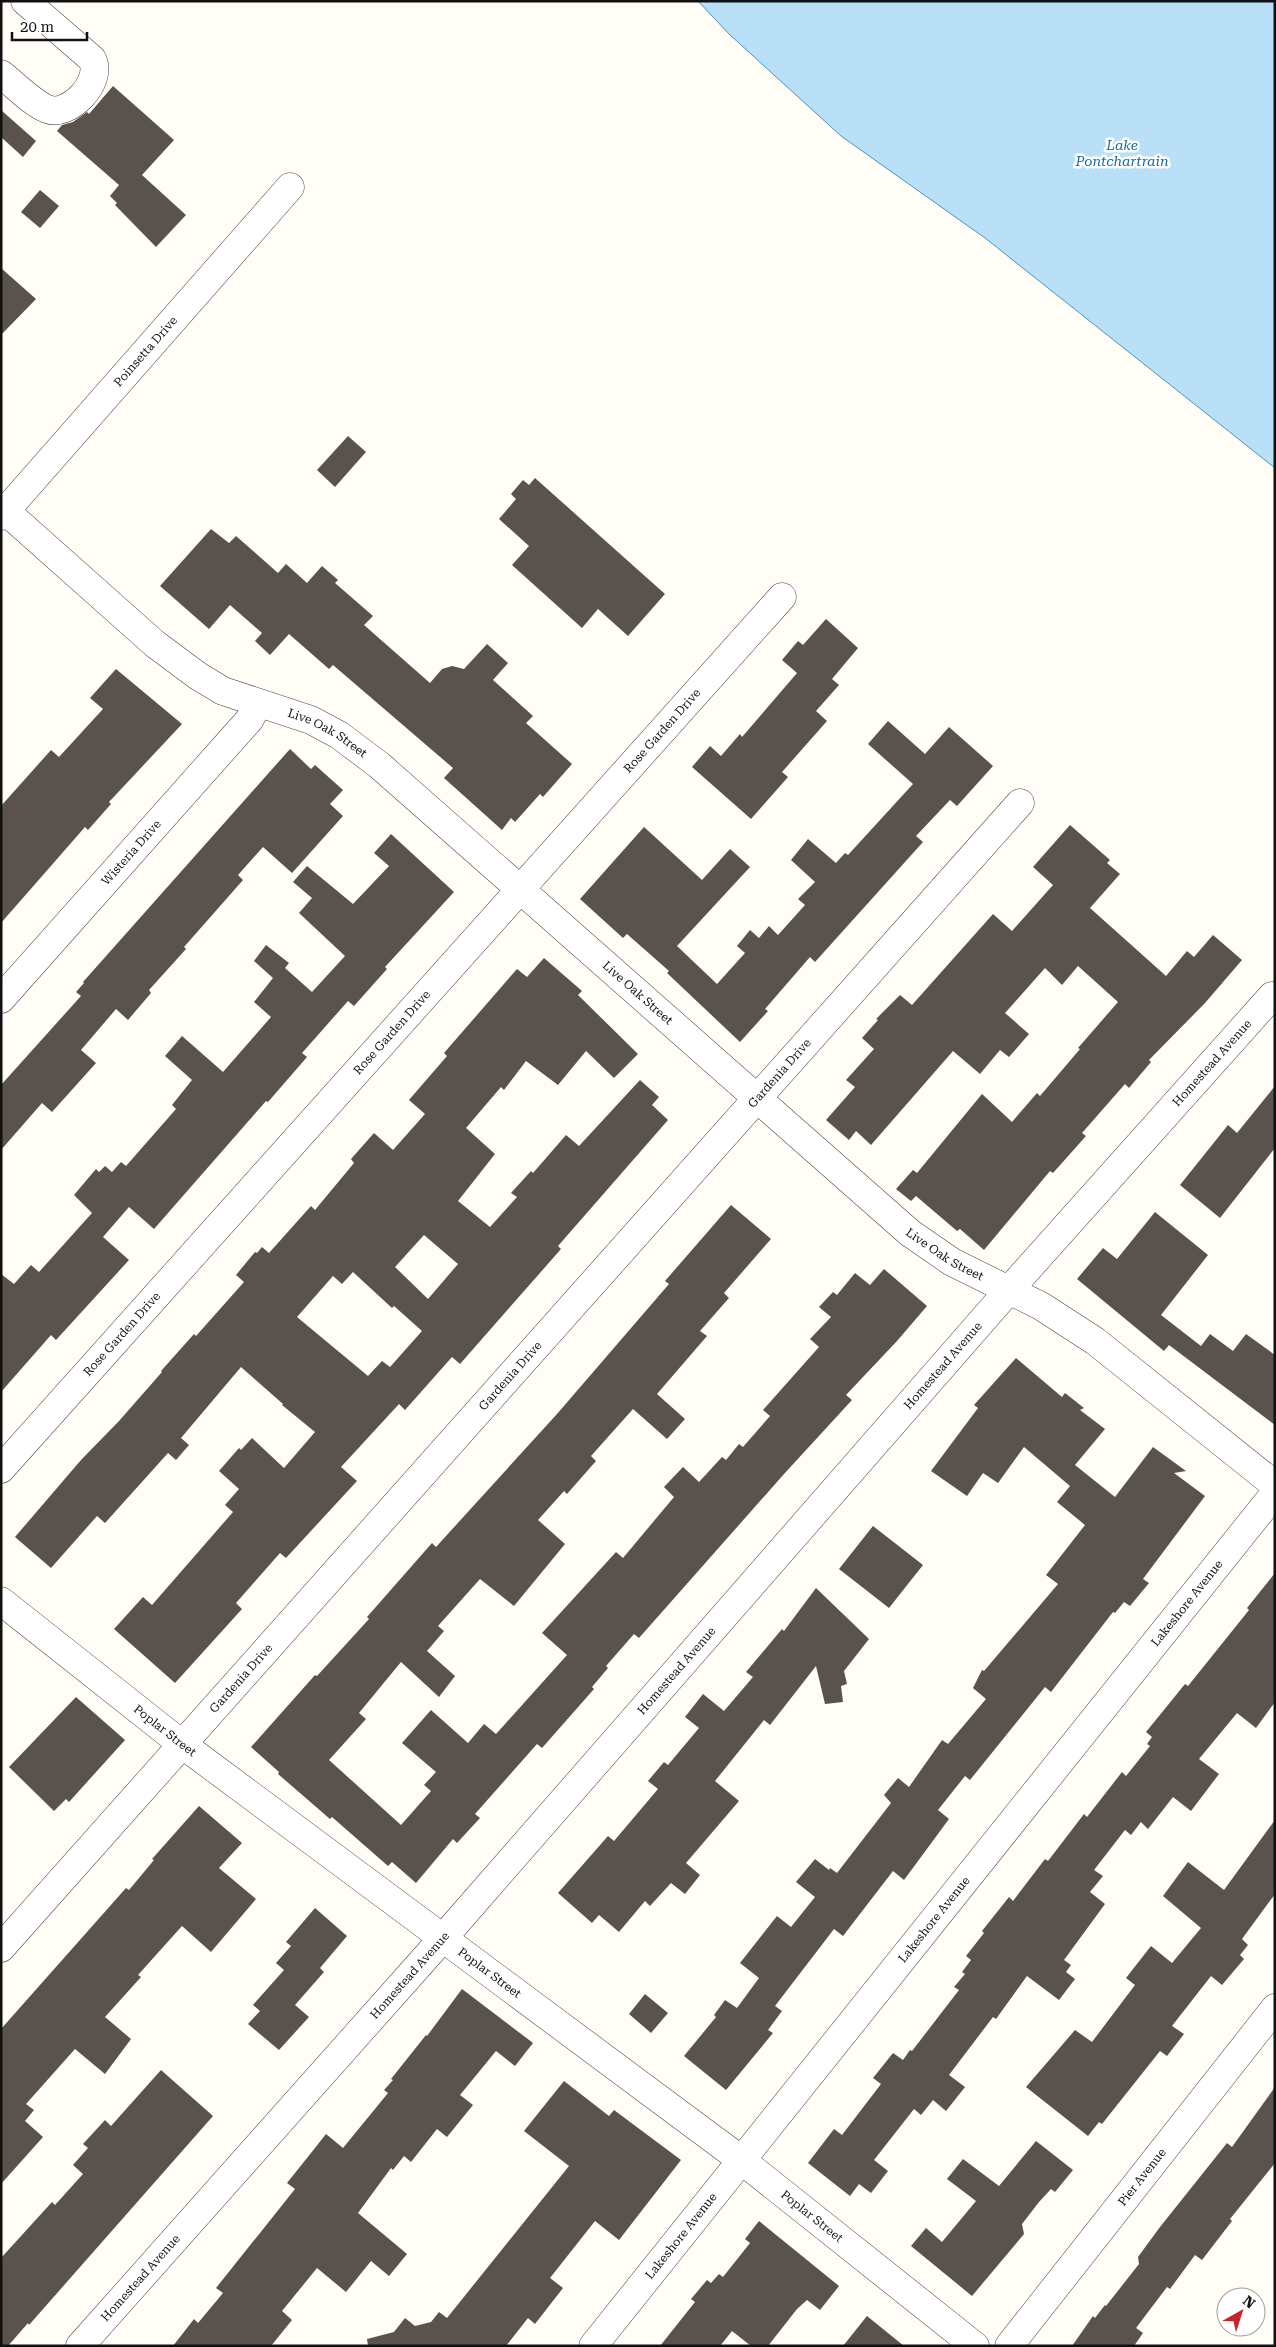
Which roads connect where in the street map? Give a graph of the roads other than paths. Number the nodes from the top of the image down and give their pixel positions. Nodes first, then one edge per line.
1 (25, 1) edge
2 (1, 74) edge
3 (290, 187) dead end
4 (3, 511) edge
5 (782, 596) dead end
6 (257, 704) junction
7 (1020, 803) dead end
8 (520, 889) junction
9 (1272, 996) dead end
10 (1, 999) edge
11 (757, 1100) junction
12 (1009, 1290) junction
13 (1, 1469) edge
14 (1275, 1485) edge
15 (1275, 1493) edge
16 (1, 1601) edge
17 (183, 1745) junction
18 (443, 1938) junction
19 (1, 1948) edge
20 (1275, 2008) edge
21 (740, 2159) junction
22 (80, 2346) edge
23 (593, 2346) edge
24 (975, 2346) edge
25 (1008, 2346) edge

1 - 2 street
3 - 4 street, Poinsetta Drive
4 - 6 street, Live Oak Street
5 - 8 street, Rose Garden Drive
6 - 8 street, Live Oak Street
6 - 10 street, Wisteria Drive
7 - 11 street, Gardenia Drive
8 - 11 street, Live Oak Street
8 - 13 street, Rose Garden Drive
9 - 12 street, Homestead Avenue
11 - 12 street, Live Oak Street
11 - 17 street, Gardenia Drive
12 - 14 street, Live Oak Street
12 - 18 street, Homestead Avenue
15 - 21 street, Lakeshore Avenue
16 - 17 street, Poplar Street
17 - 18 street, Poplar Street
17 - 19 street, Gardenia Drive
18 - 21 street, Poplar Street
18 - 22 street, Homestead Avenue
20 - 25 street, Pier Avenue
21 - 23 street, Lakeshore Avenue
21 - 24 street, Poplar Street

